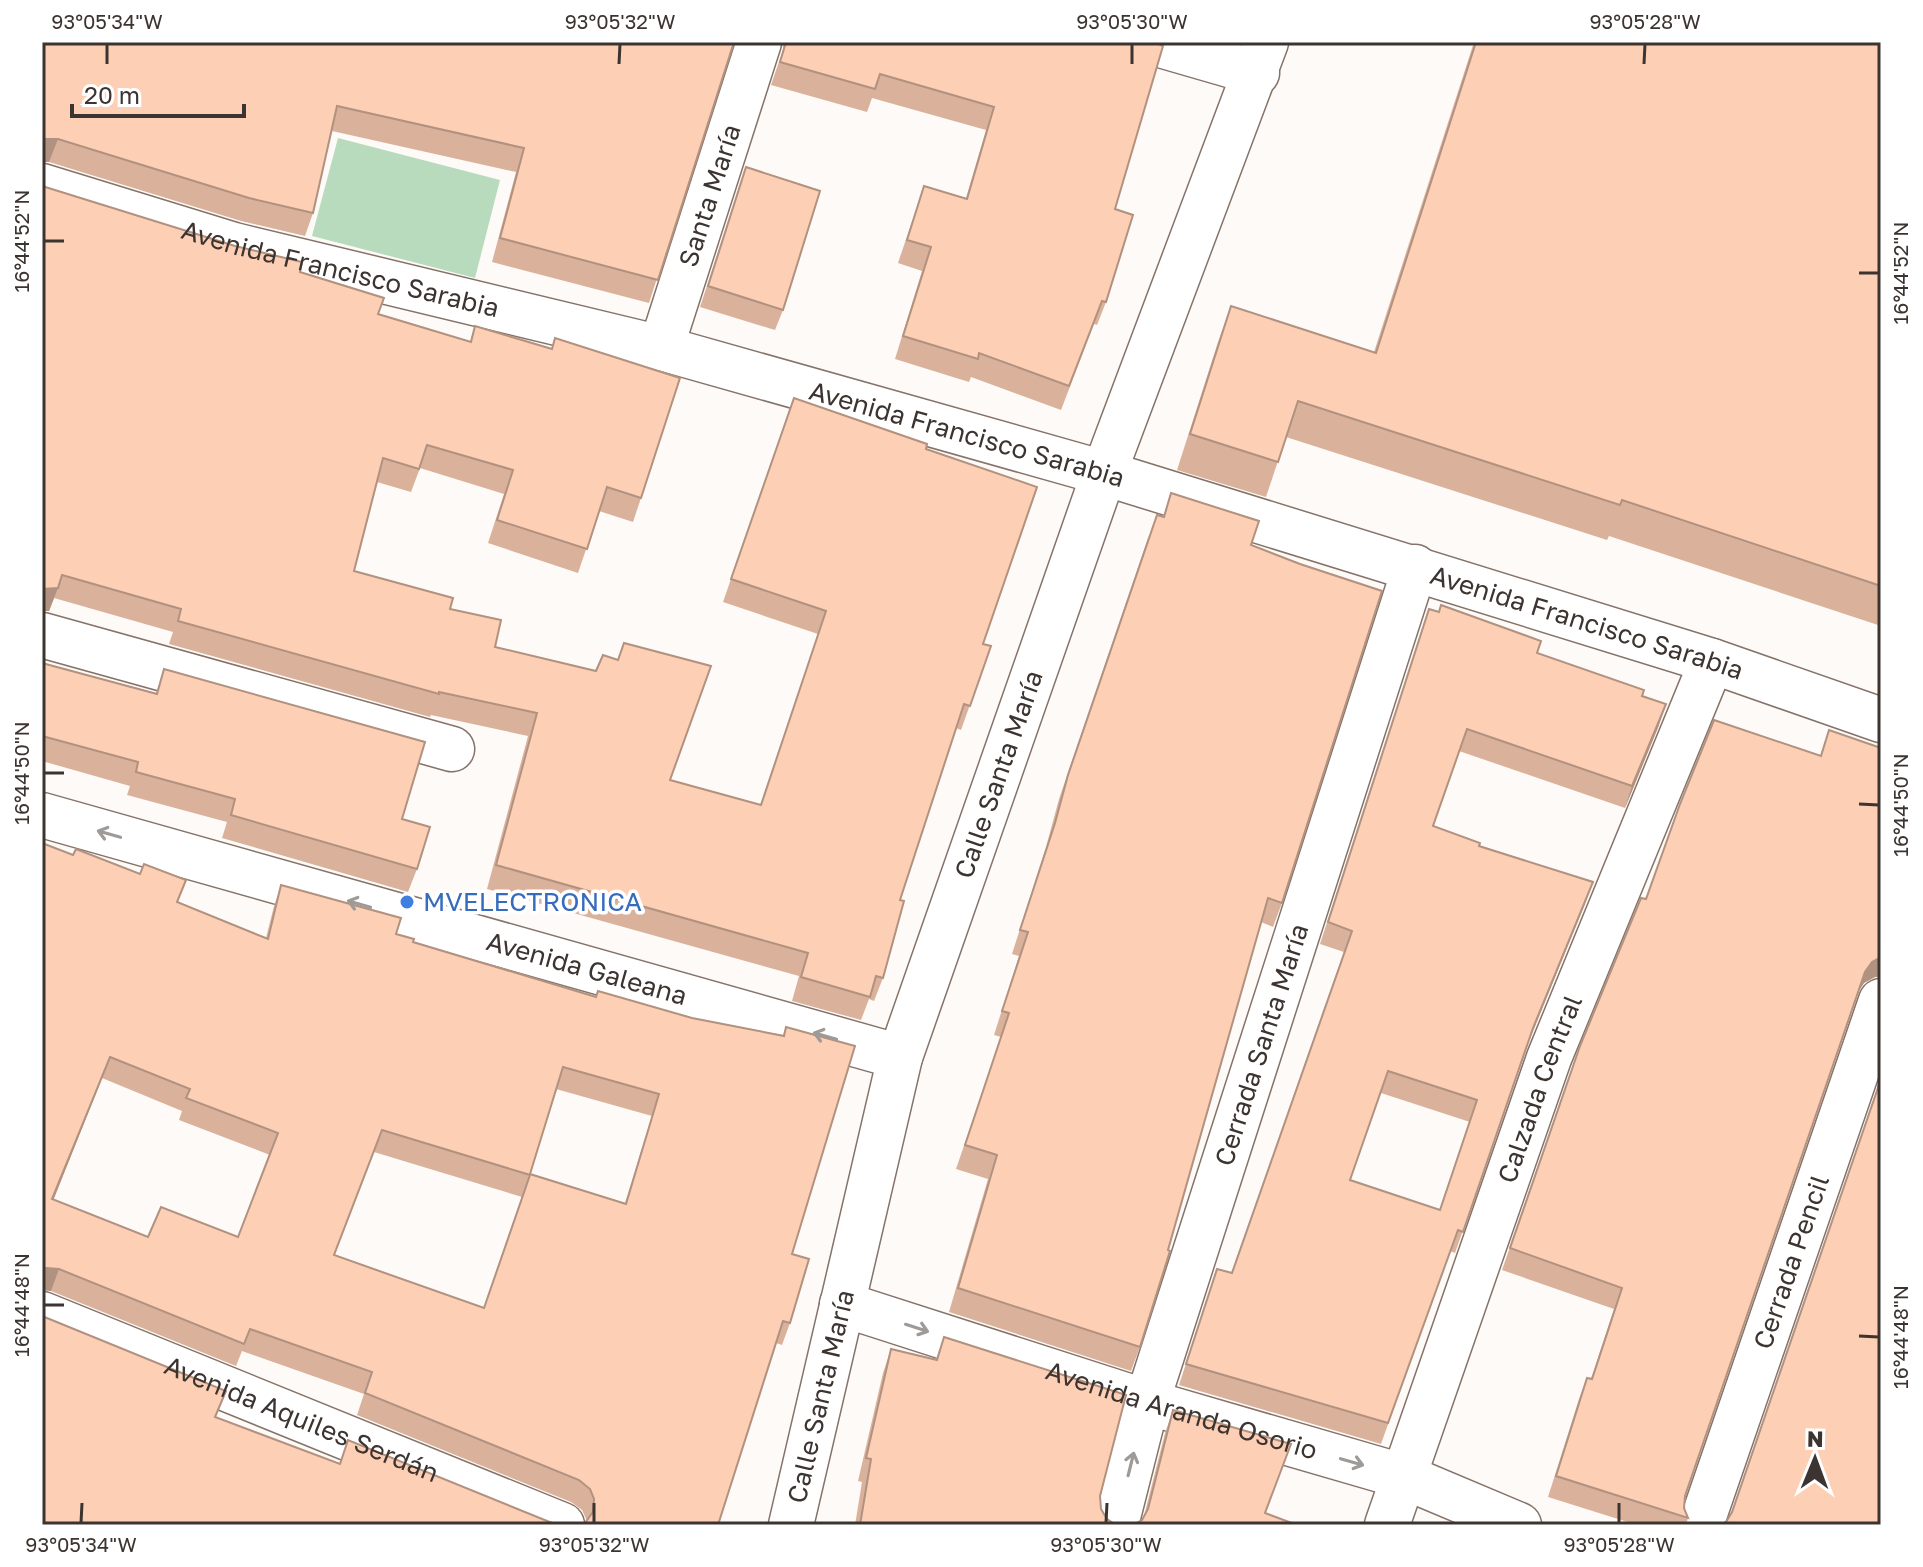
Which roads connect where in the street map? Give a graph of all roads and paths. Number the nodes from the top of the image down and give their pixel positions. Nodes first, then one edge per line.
1 (759, 42) edge
2 (1150, 42) edge
3 (1262, 58) edge
4 (42, 186) edge
5 (661, 348) junction
6 (1104, 473) junction
7 (1415, 567) junction
8 (42, 635) edge
9 (1712, 661) junction
10 (1881, 720) edge
11 (452, 749) dead end
12 (42, 815) edge
13 (1881, 1001) edge
14 (900, 1057) junction
15 (842, 1304) junction
16 (42, 1314) edge
17 (1147, 1402) junction
18 (1405, 1477) junction
19 (562, 1525) edge
20 (791, 1525) edge
21 (1116, 1525) edge
22 (1387, 1525) edge
23 (1519, 1525) edge
24 (1701, 1525) edge

1 - 5 street, Santa María
2 - 3 street
3 - 6 street, Calle Santa María
4 - 5 street, Avenida Francisco Sarabia
5 - 6 street, Avenida Francisco Sarabia
6 - 7 street, Avenida Francisco Sarabia
6 - 14 street, Calle Santa María
7 - 9 street, Avenida Francisco Sarabia
7 - 17 street, Cerrada Santa María
8 - 11 street
9 - 10 street, Avenida Francisco Sarabia
9 - 18 street, Calzada Central
14 -> 12 street, Avenida Galeana
13 - 24 street, Cerrada Pencil
14 - 15 street, Calle Santa María
15 -> 17 street, Avenida Aranda Osorio
15 - 20 street, Calle Santa María
16 - 19 street, Avenida Aquiles Serdán
17 -> 18 street, Avenida Aranda Osorio
21 -> 17 street, Cerrada Santa María
18 - 22 street, Calzada Central
18 - 23 street, Avenida Aranda Osorio

